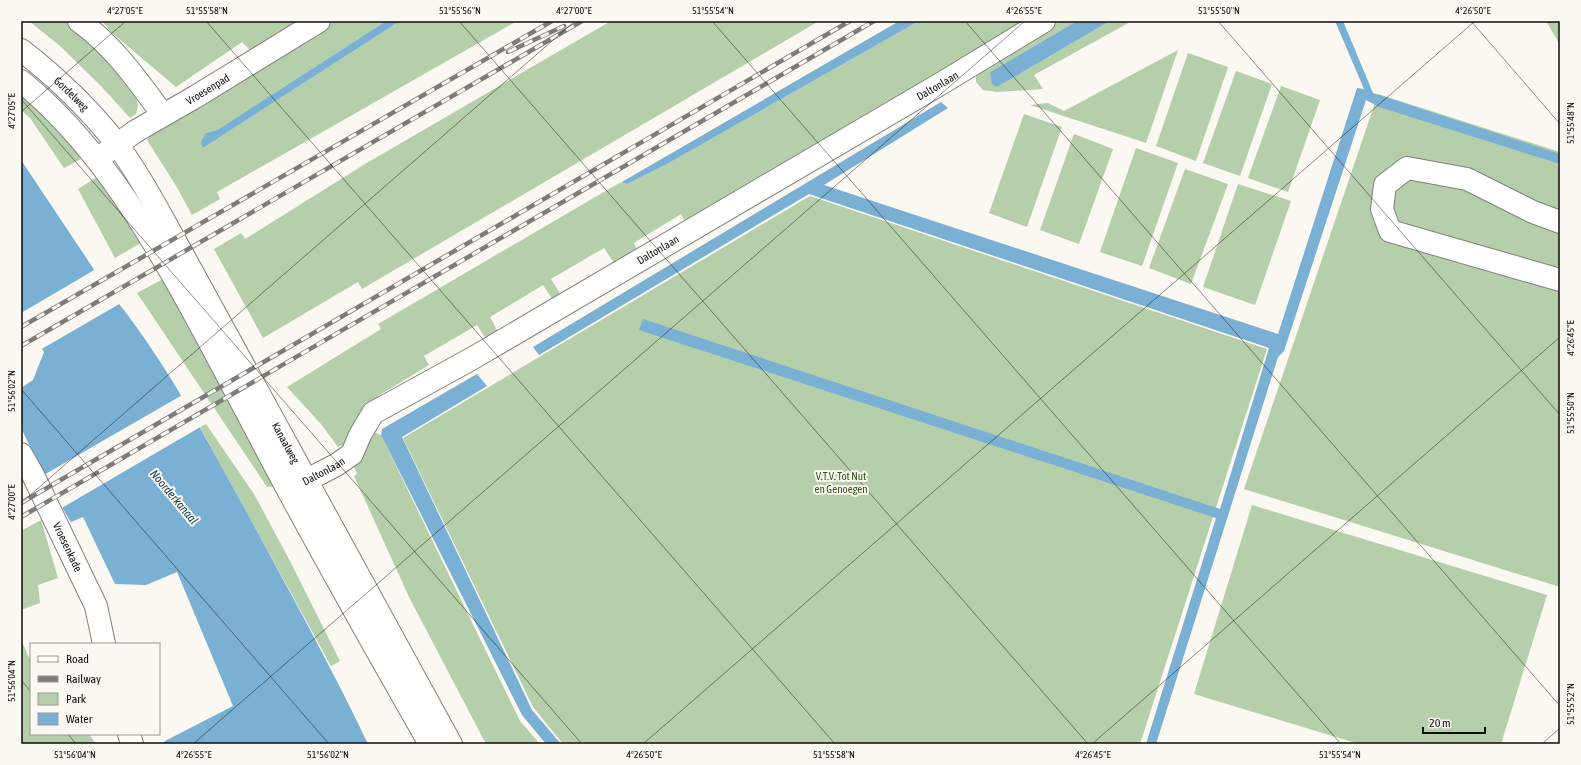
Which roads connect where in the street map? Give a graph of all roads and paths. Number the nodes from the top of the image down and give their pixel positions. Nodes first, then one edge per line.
1 (79, 21) edge
2 (319, 21) edge
3 (1044, 21) edge
4 (21, 50) edge
5 (21, 81) edge
6 (163, 115) junction
7 (117, 144) junction
8 (97, 159) junction
9 (1560, 222) edge
10 (1560, 280) edge
11 (21, 454) edge
12 (308, 480) junction
13 (288, 490) junction
14 (104, 643) edge
15 (430, 744) edge
16 (451, 744) edge

1 - 6 street
2 - 6 street, Vroesenpad
3 - 12 street, Daltonlaan
4 - 7 street, Gordelweg
5 - 8 street
6 - 7 street, Vroesenpad
7 - 8 street, Vroesenpad
7 - 12 street, Kanaalweg
8 - 13 street, Kanaalweg
9 - 10 street
11 - 14 street, Vroesenkade
12 - 13 street, Daltonlaan
12 - 16 street, Kanaalweg
13 - 15 street, Kanaalweg

